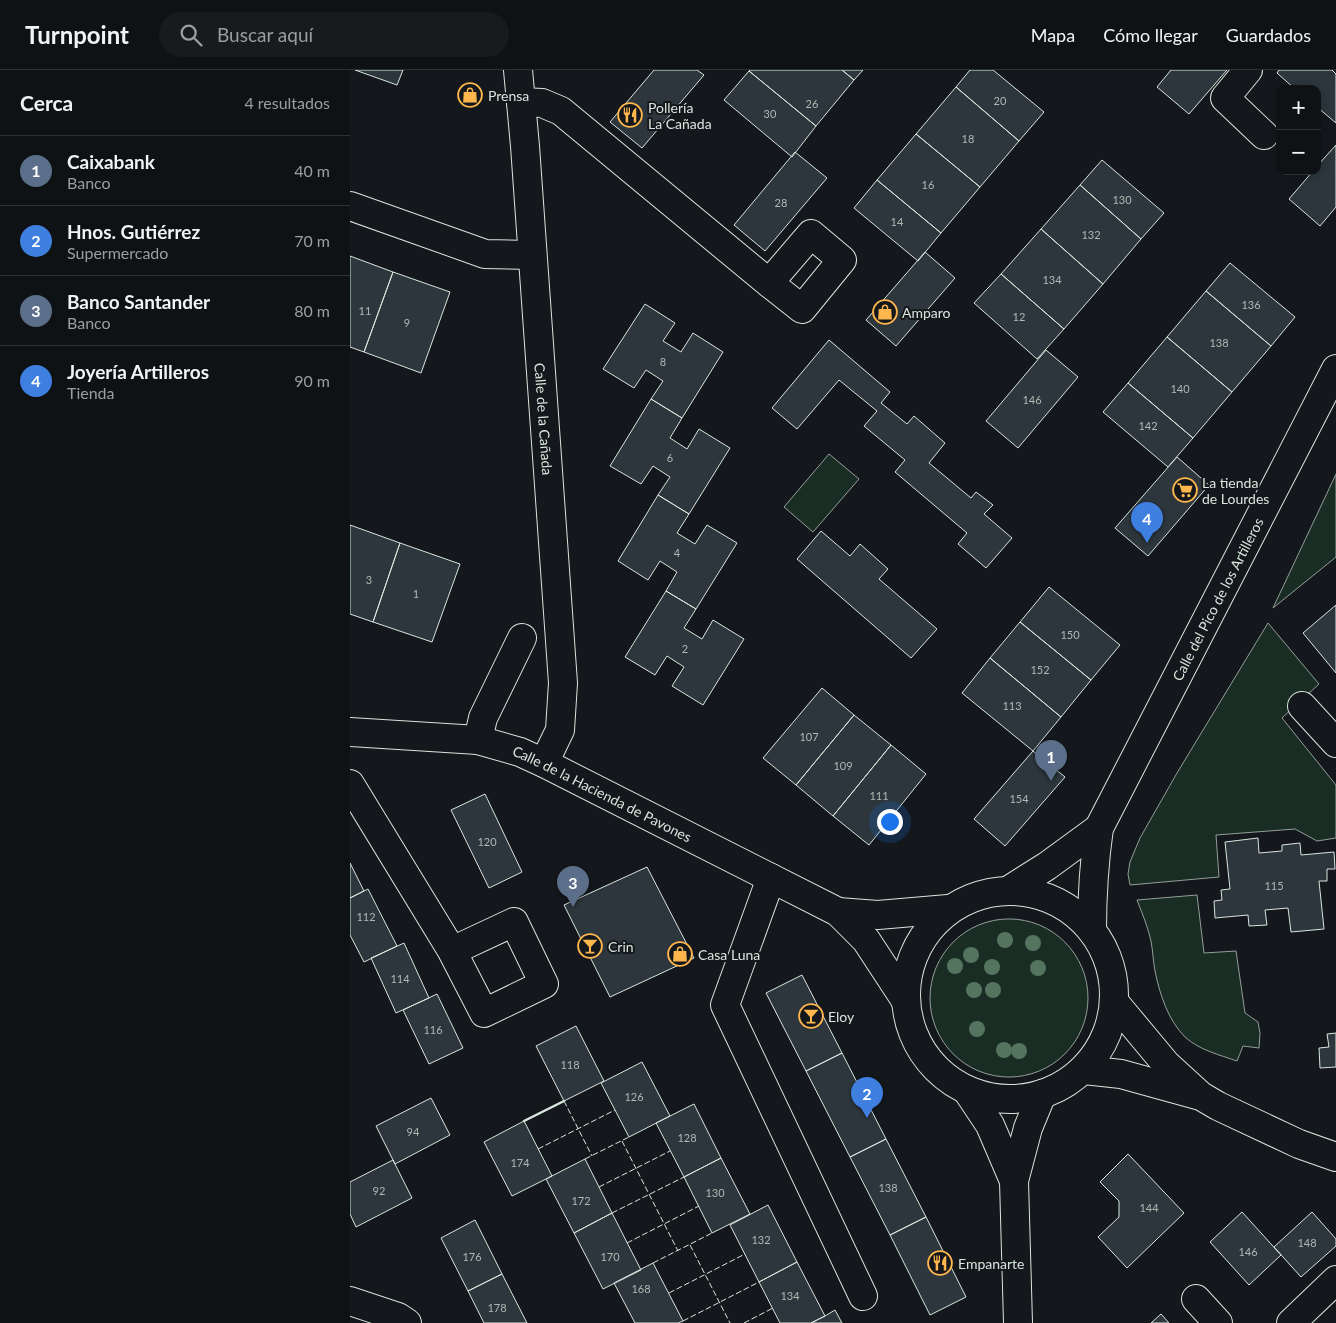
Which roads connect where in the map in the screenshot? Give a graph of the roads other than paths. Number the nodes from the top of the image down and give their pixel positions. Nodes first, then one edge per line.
1 (518, 70) edge
2 (1248, 70) edge
3 (521, 102) junction
4 (1264, 135) dead end
5 (350, 206) edge
6 (532, 255) junction
7 (770, 283) dead end
8 (1336, 369) edge
9 (522, 638) dead end
10 (1302, 706) dead end
11 (350, 732) edge
12 (478, 740) junction
13 (1336, 743) edge
14 (544, 763) junction
15 (350, 784) edge
16 (1099, 828) junction
17 (770, 878) junction
18 (1009, 890) junction
19 (948, 909) junction
20 (838, 912) junction
21 (1092, 931) junction
22 (452, 951) dead end
23 (906, 1001) junction
24 (1116, 1004) junction
25 (1084, 1070) junction
26 (968, 1092) junction
27 (1042, 1094) junction
28 (1201, 1096) junction
29 (1336, 1157) edge
30 (1014, 1181) junction
31 (1336, 1280) edge
32 (864, 1296) dead end
33 (1196, 1299) dead end
34 (350, 1301) edge
35 (407, 1323) edge
36 (1018, 1323) edge
37 (1218, 1323) edge
38 (1291, 1323) edge

1 - 3 street, Calle de la Cañada
2 - 4 street
3 - 6 street, Calle de la Cañada
3 - 7 street
5 - 6 street
6 - 14 street, Calle de la Cañada
8 - 16 street, Calle del Pico de los Artilleros
9 - 12 street
10 - 13 street
11 - 12 street, Calle de la Hacienda de Pavones
12 - 14 street, Calle de la Hacienda de Pavones
14 - 17 street, Calle de la Hacienda de Pavones
15 - 22 street
16 - 18 street, Calle del Pico de los Artilleros
16 - 21 street, Calle del Pico de los Artilleros
17 - 20 street, Calle de la Hacienda de Pavones
17 - 32 street
18 - 19 street
18 - 21 street
19 - 20 street, Calle de la Hacienda de Pavones
19 - 23 street
20 - 23 street, Calle de la Hacienda de Pavones
21 - 24 street
23 - 26 street
24 - 25 street
24 - 28 street
25 - 27 street
25 - 28 street
26 - 27 street
26 - 30 street
27 - 30 street
28 - 29 street
30 - 36 street
31 - 38 street
33 - 37 street
34 - 35 street

